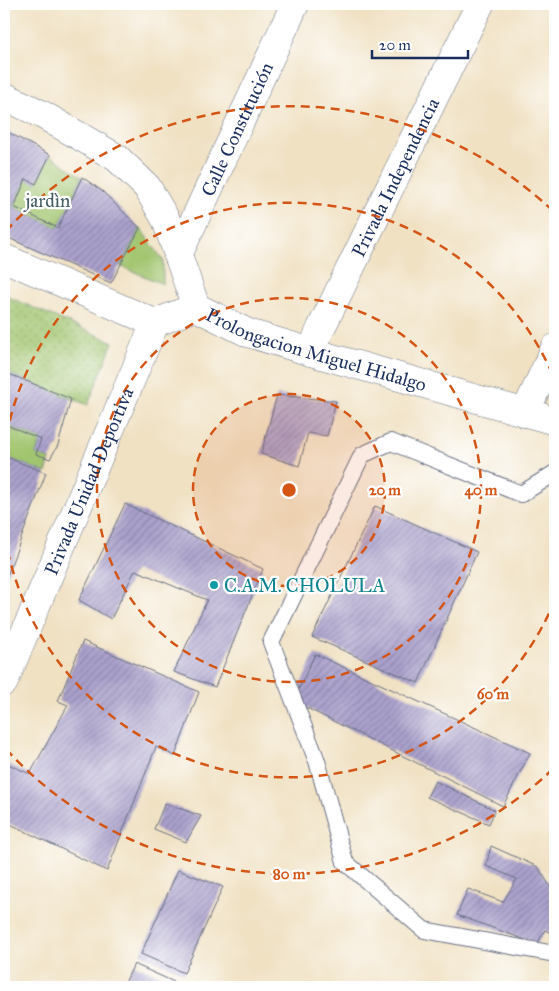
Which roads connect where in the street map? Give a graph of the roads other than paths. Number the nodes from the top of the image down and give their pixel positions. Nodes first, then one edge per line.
1 (295, 4) edge
2 (480, 4) edge
3 (4, 96) edge
4 (178, 255) junction
5 (4, 258) edge
6 (196, 307) junction
7 (154, 323) junction
8 (555, 348) edge
9 (311, 352) junction
10 (525, 413) junction
11 (555, 421) edge
12 (555, 474) edge
13 (4, 682) edge
14 (555, 954) edge

1 - 4 street, Calle Constitución
2 - 9 street, Privada Independencia
3 - 4 street, Prolongacion Miguel Hidalgo
4 - 6 street, Prolongacion Miguel Hidalgo
5 - 7 street
6 - 7 street
6 - 9 street, Prolongacion Miguel Hidalgo
7 - 13 street, Privada Unidad Deportiva
8 - 10 street
9 - 10 street, Prolongacion Miguel Hidalgo
10 - 11 street, Prolongacion Miguel Hidalgo
12 - 14 lane

